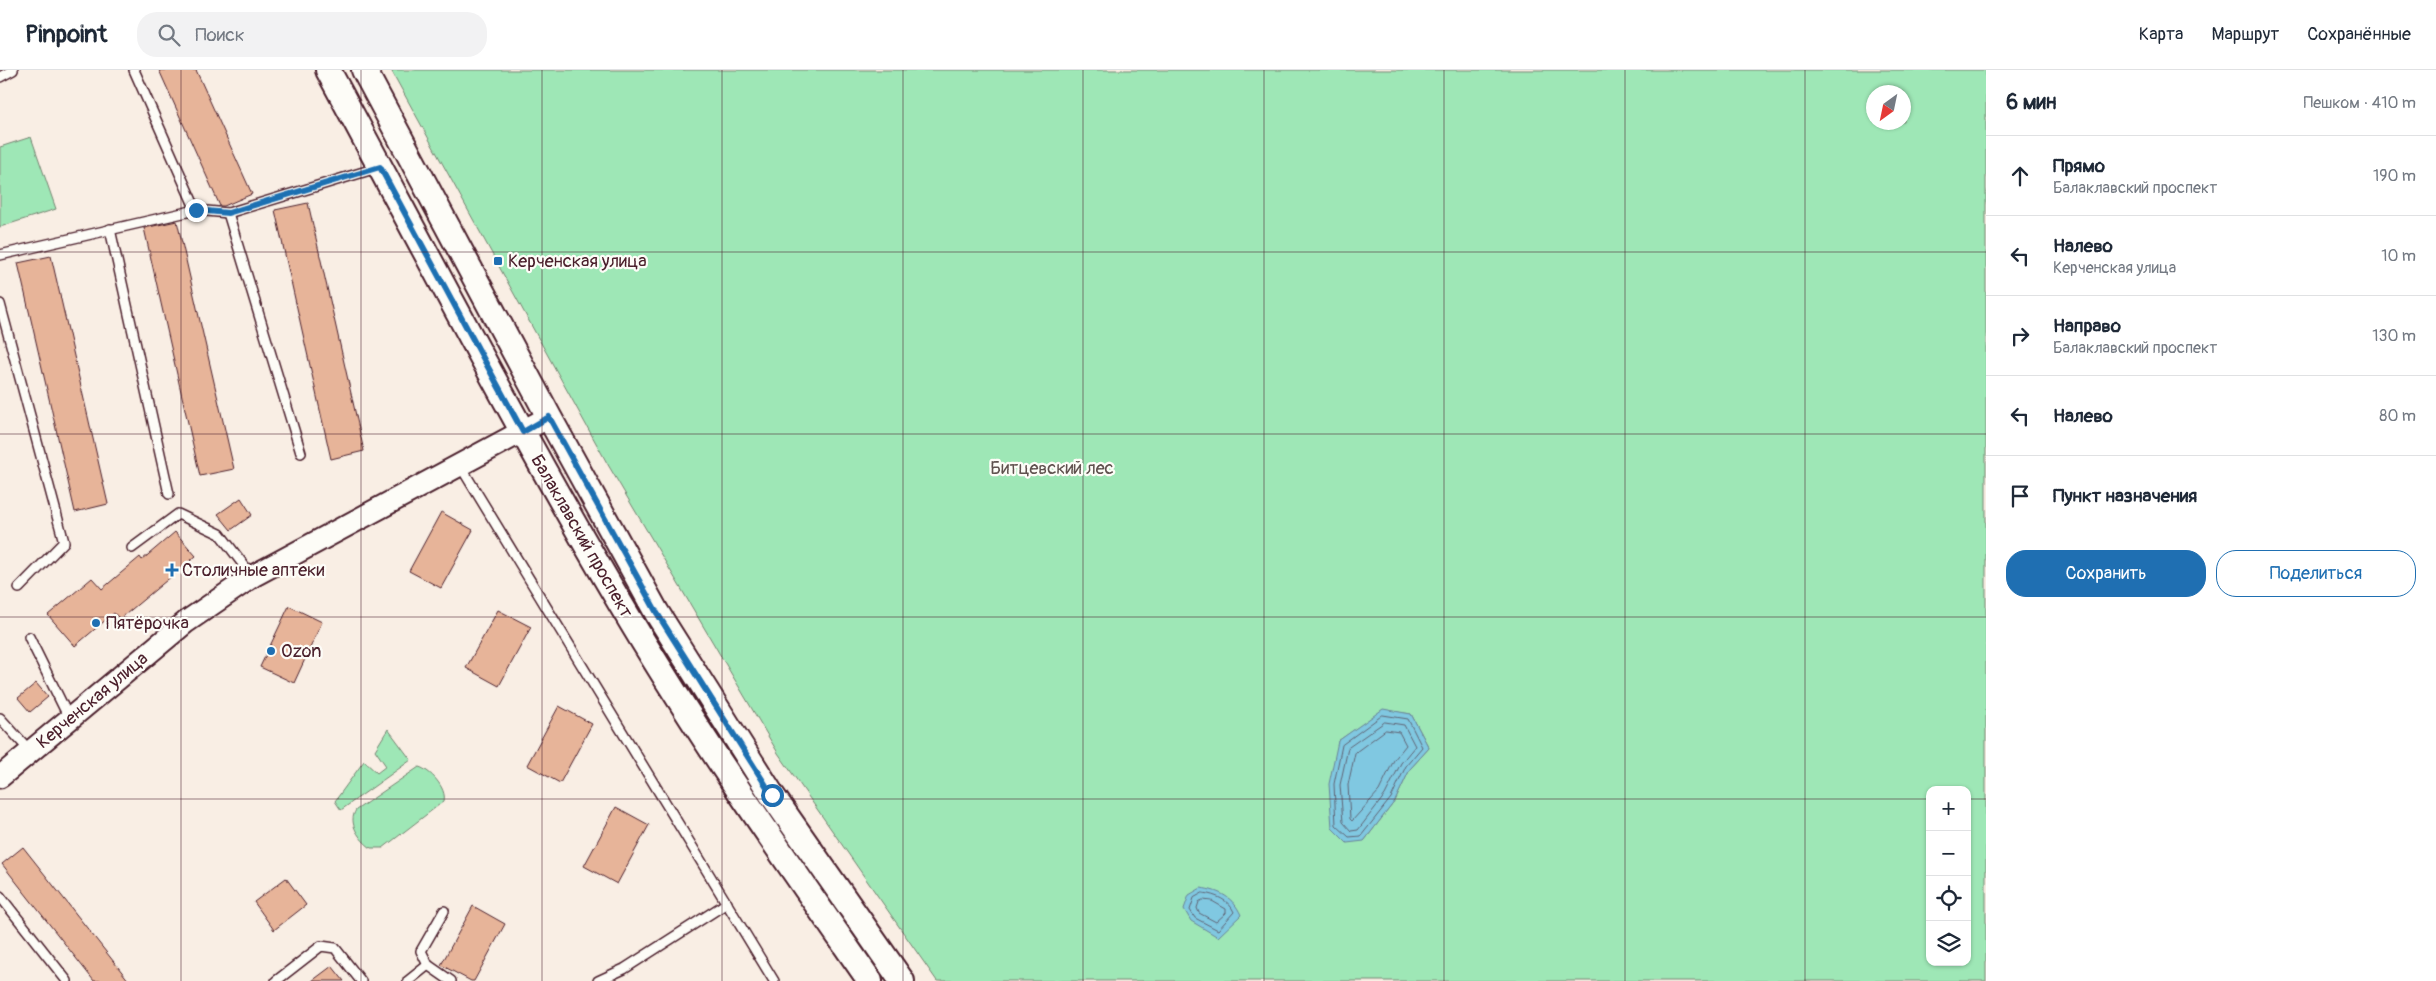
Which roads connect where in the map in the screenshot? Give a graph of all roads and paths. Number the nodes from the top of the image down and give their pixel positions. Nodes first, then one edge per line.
1 (13, 70) edge
2 (134, 70) edge
3 (328, 70) edge
4 (364, 70) edge
5 (0, 77) edge
6 (380, 167) junction
7 (196, 210) junction
8 (228, 213) junction
9 (110, 229) junction
10 (0, 255) edge
11 (0, 304) edge
12 (549, 417) junction
13 (523, 432) junction
14 (301, 453) dead end
15 (461, 466) junction
16 (169, 494) dead end
17 (132, 548) dead end
18 (253, 576) junction
19 (19, 588) dead end
20 (29, 637) dead end
21 (0, 718) edge
22 (69, 718) junction
23 (30, 751) junction
24 (0, 776) edge
25 (0, 896) edge
26 (727, 903) junction
27 (444, 911) dead end
28 (428, 965) junction
29 (864, 979) edge
30 (67, 981) edge
31 (276, 981) edge
32 (361, 981) edge
33 (408, 981) edge
34 (451, 981) edge
35 (598, 981) edge
36 (774, 981) edge
37 (902, 981) edge

1 - 5 lane
2 - 7 lane
3 - 6 main road, Балаклавский проспект
4 - 12 main road, Балаклавский проспект
6 - 8 lane
6 - 13 main road, Балаклавский проспект
7 - 8 lane
7 - 9 lane
8 - 14 lane
9 - 10 lane
9 - 16 lane
11 - 19 lane
12 - 13 street, Керченская улица
12 - 37 main road, Балаклавский проспект
13 - 15 street, Керченская улица
13 - 29 main road, Балаклавский проспект
15 - 18 street, Керченская улица
15 - 26 lane
17 - 18 lane
18 - 22 street, Керченская улица
20 - 22 lane
21 - 23 lane
22 - 23 street, Керченская улица
23 - 24 street, Керченская улица
25 - 30 lane
26 - 35 lane
26 - 36 lane
27 - 28 lane
28 - 33 lane
28 - 34 lane
31 - 32 lane

